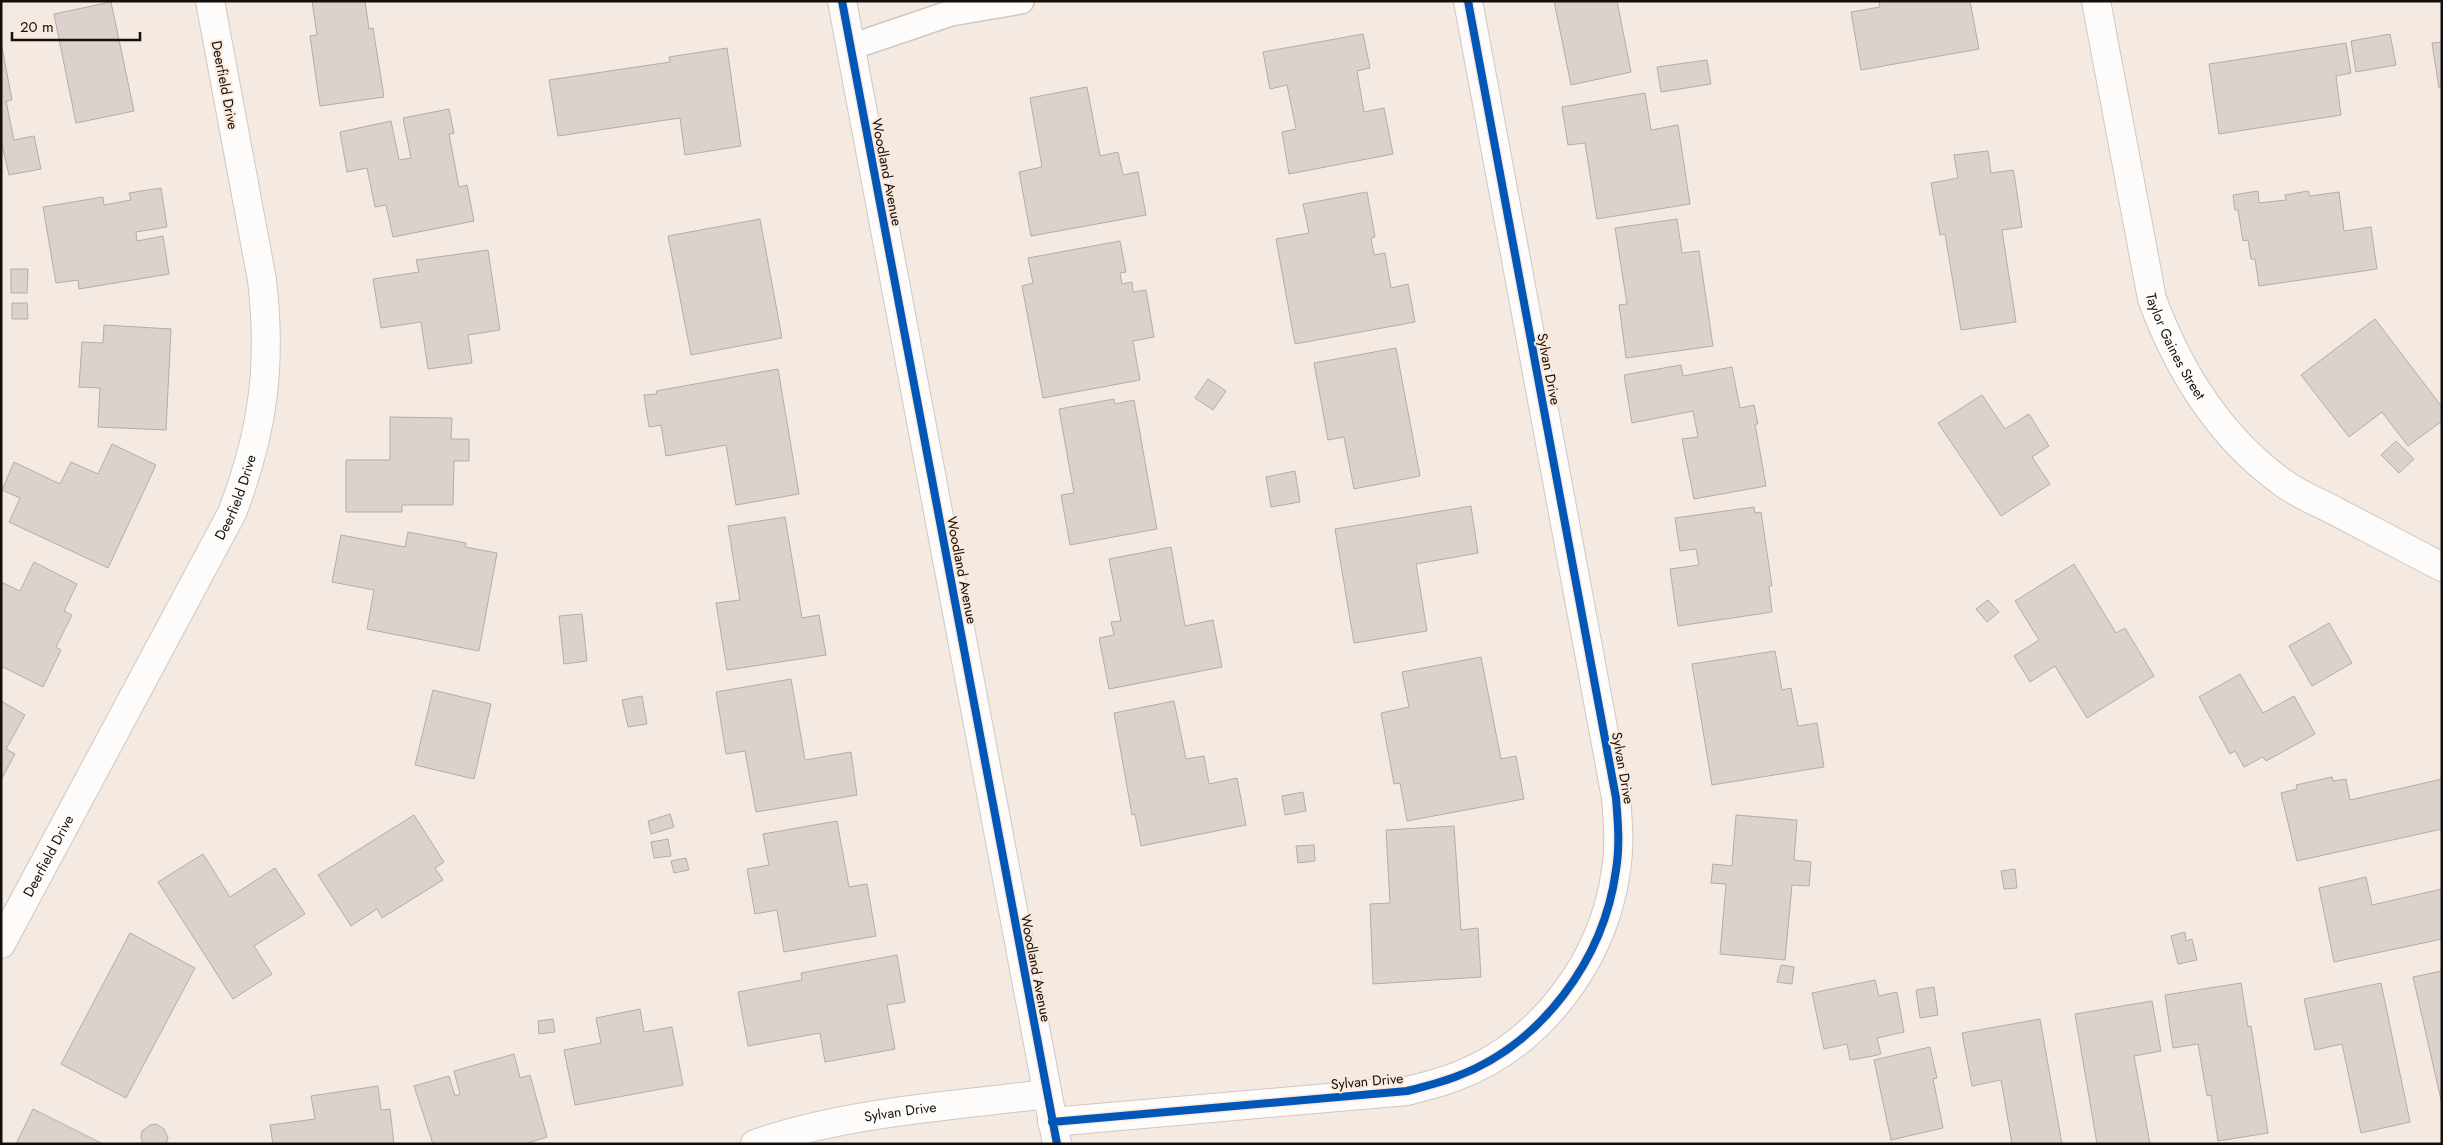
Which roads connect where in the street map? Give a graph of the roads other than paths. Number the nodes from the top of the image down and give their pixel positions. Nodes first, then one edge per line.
1 (210, 1) edge
2 (842, 1) edge
3 (1021, 1) edge
4 (1468, 1) edge
5 (2104, 3) edge
6 (950, 7) edge
7 (851, 47) junction
8 (2442, 567) edge
9 (1, 944) edge
10 (1047, 1094) junction
11 (1054, 1133) edge
12 (755, 1144) edge

1 - 9 street, Deerfield Drive
2 - 7 street, Woodland Avenue
3 - 6 lane
4 - 11 street, Sylvan Drive
5 - 8 street, Taylor Gaines Street
6 - 7 lane
7 - 10 street, Woodland Avenue
10 - 11 street, Woodland Avenue
10 - 12 street, Sylvan Drive

